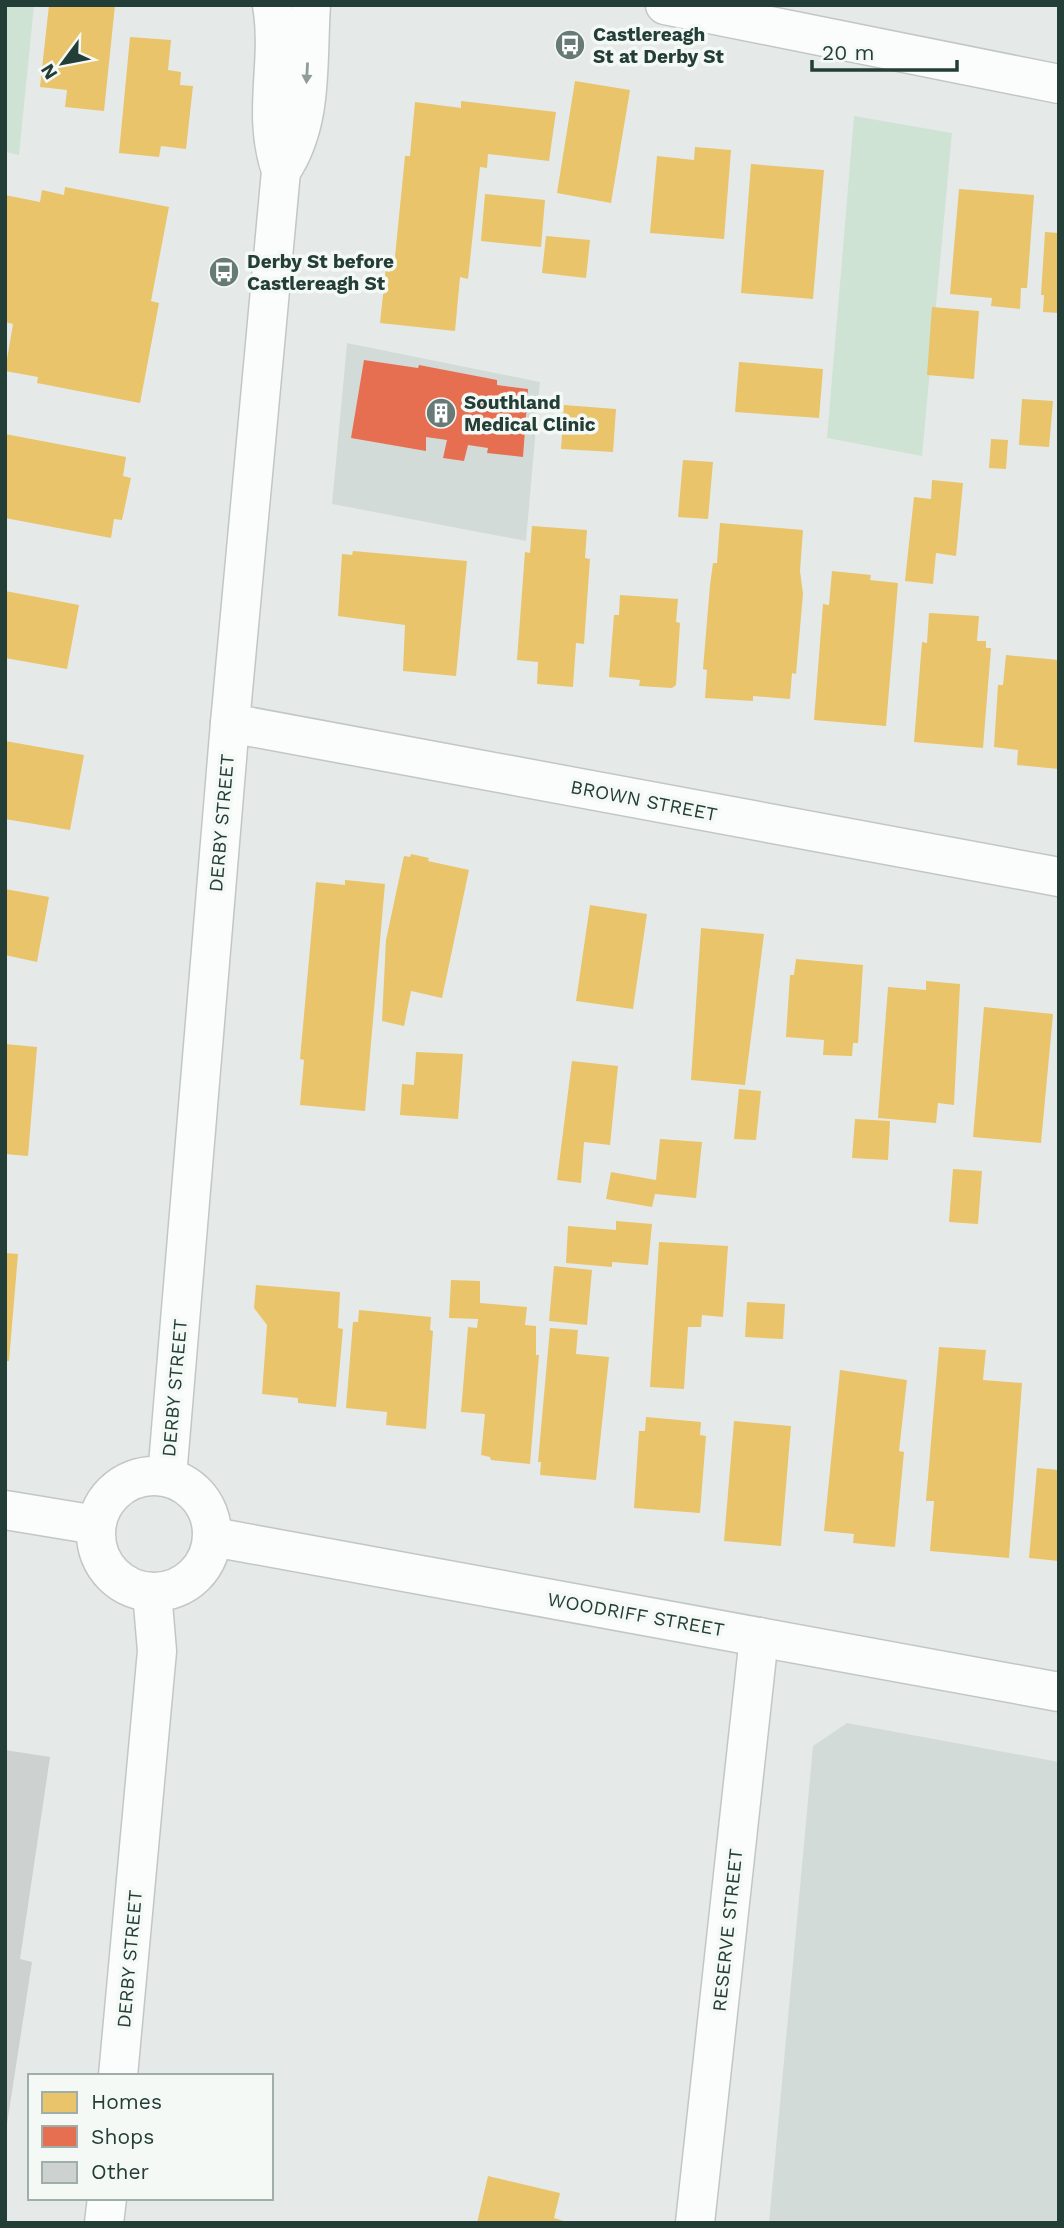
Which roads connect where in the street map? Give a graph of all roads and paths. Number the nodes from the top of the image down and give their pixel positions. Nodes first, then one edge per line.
1 (272, 5) edge
2 (311, 5) edge
3 (665, 5) edge
4 (1059, 84) edge
5 (281, 171) junction
6 (230, 723) junction
7 (1059, 877) edge
8 (167, 1477) junction
9 (5, 1510) edge
10 (96, 1525) junction
11 (213, 1537) junction
12 (152, 1592) junction
13 (759, 1637) junction
14 (1059, 1692) edge
15 (118, 2074) edge
16 (107, 2200) edge
17 (104, 2223) edge
18 (695, 2223) edge

1 - 5 street, DERBY STREET
2 -> 5 street, DERBY STREET
3 - 4 street
5 - 6 street, DERBY STREET
6 - 7 street, BROWN STREET
6 - 8 street, DERBY STREET
8 - 10 street
8 - 11 street
9 - 10 street
10 - 12 street
11 - 12 street
11 - 13 street, WOODRIFF STREET
12 - 15 street, DERBY STREET
13 - 14 street, WOODRIFF STREET
13 - 18 street, RESERVE STREET
16 - 17 street

